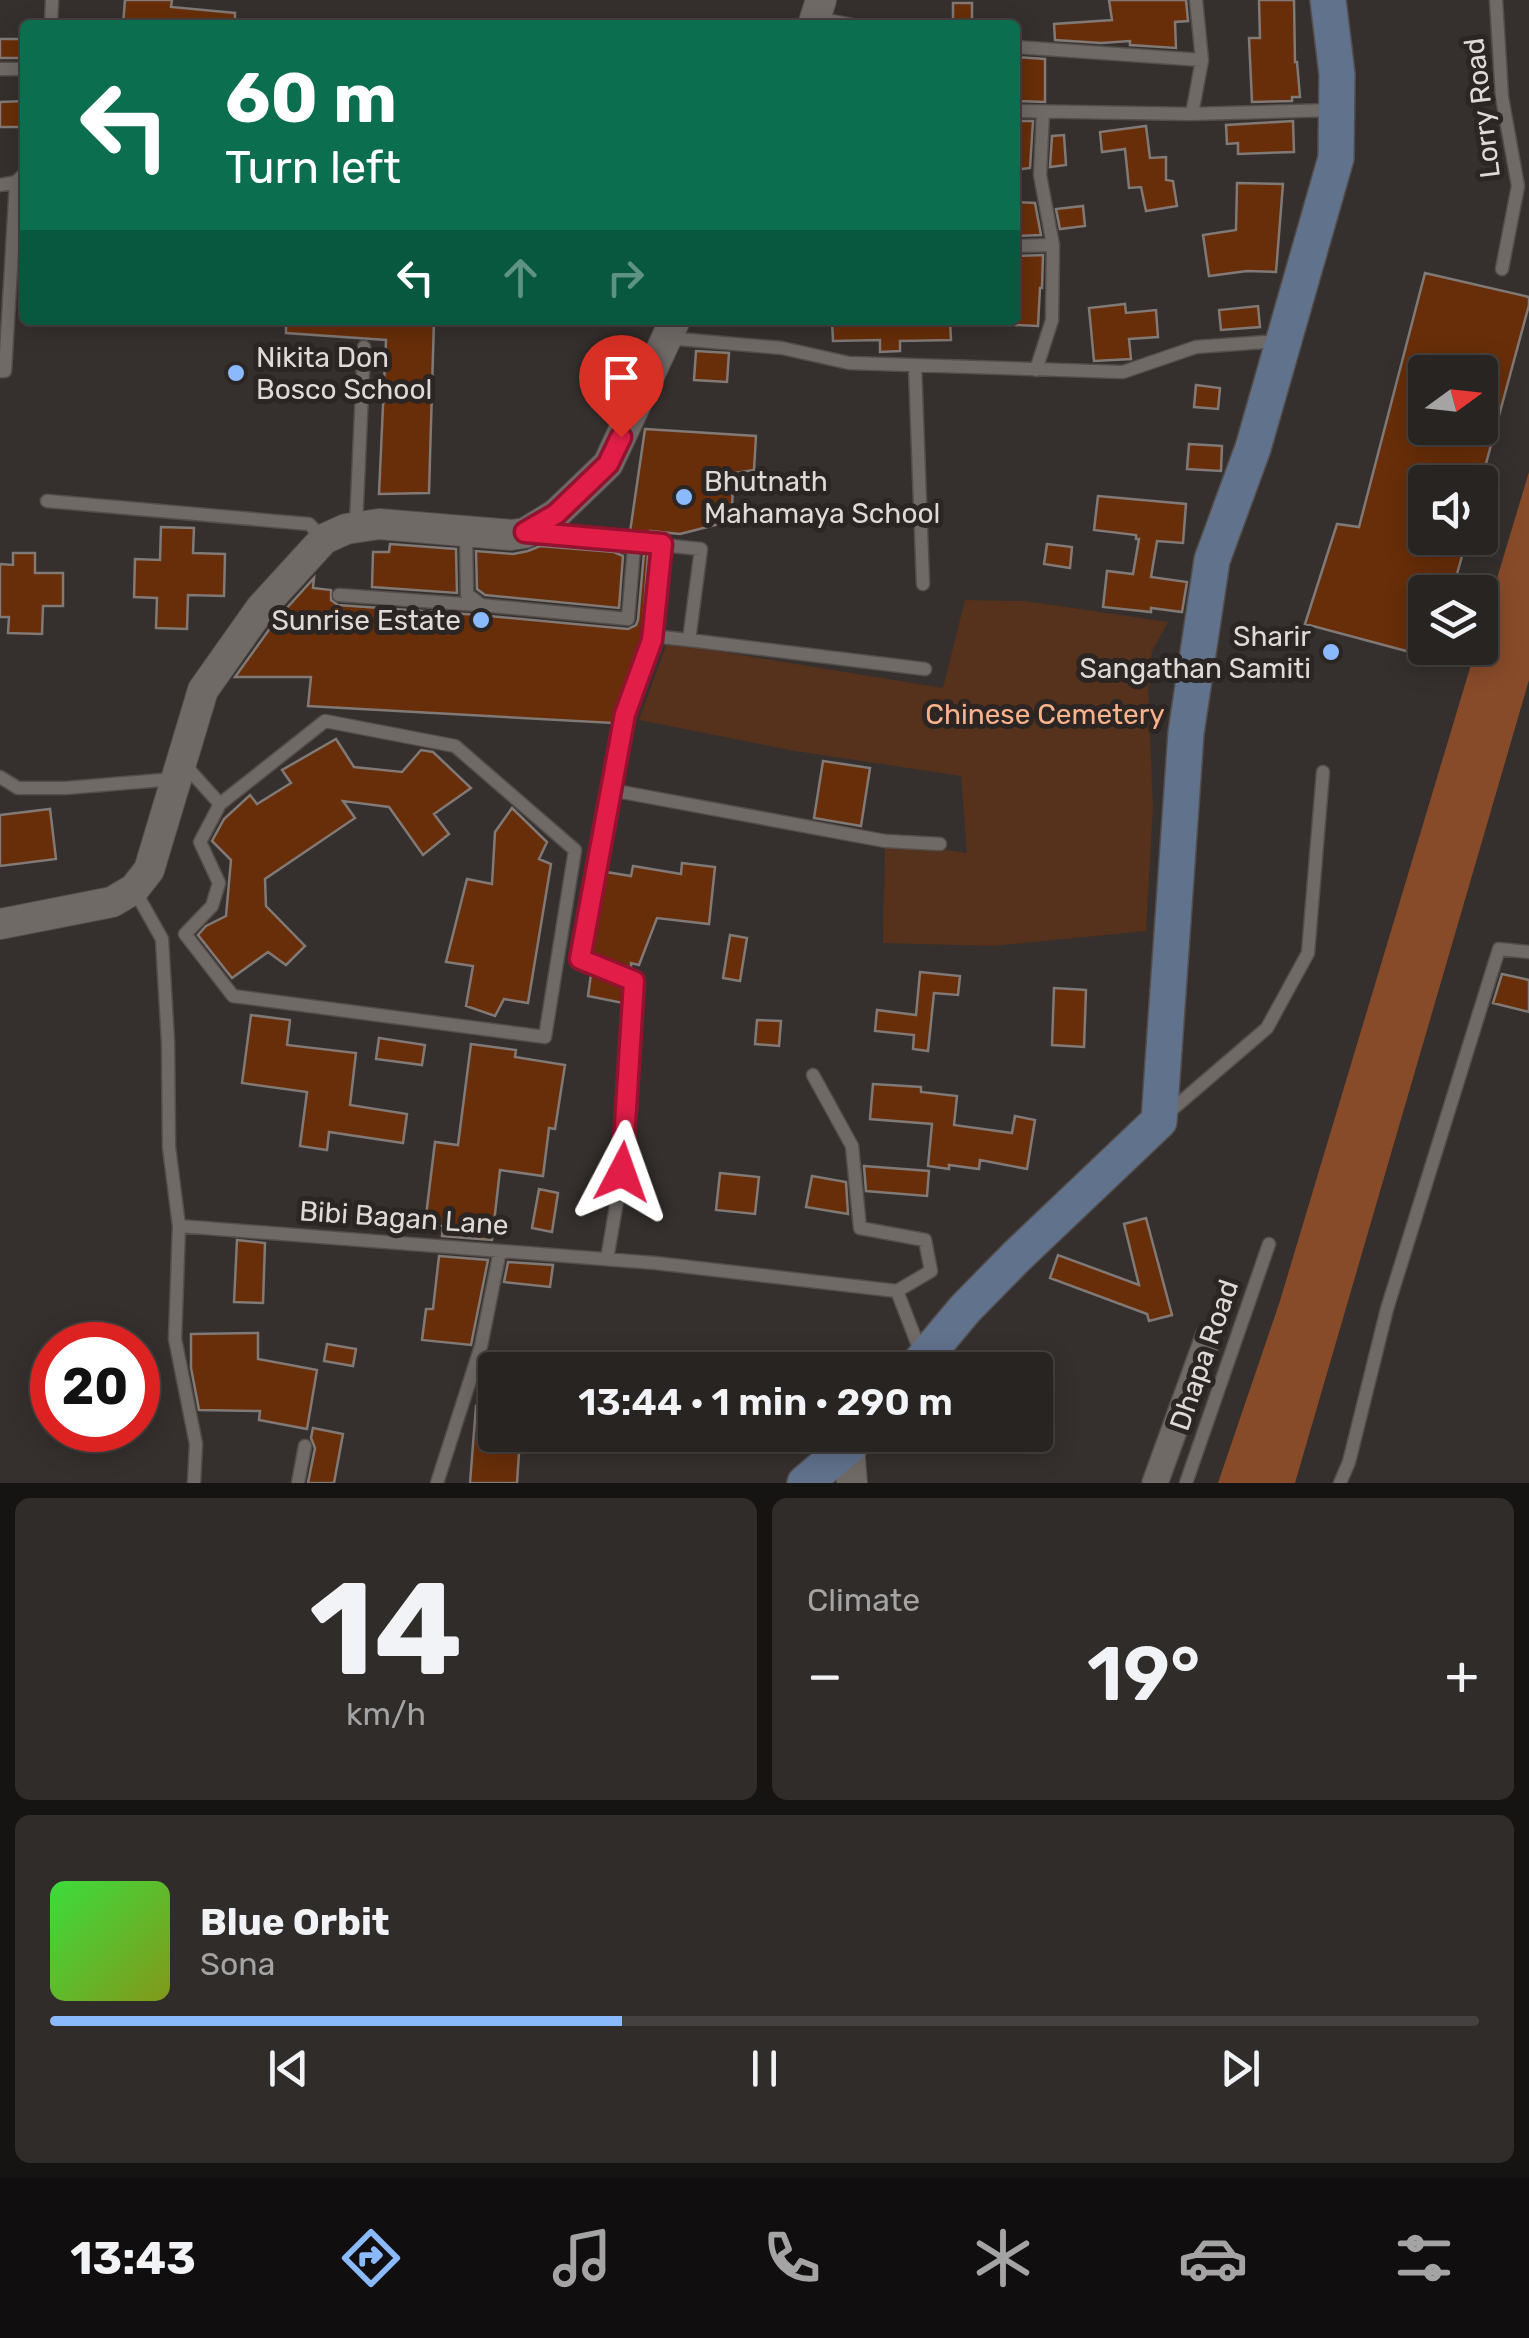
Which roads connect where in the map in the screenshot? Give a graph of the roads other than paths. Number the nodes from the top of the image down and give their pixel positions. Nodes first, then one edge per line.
1 (1196, 0) edge
2 (1328, 0) edge
3 (1496, 0) edge
4 (1020, 47) edge
5 (1202, 60) junction
6 (1337, 110) junction
7 (1020, 112) edge
8 (1043, 112) junction
9 (1192, 114) junction
10 (20, 178) edge
11 (0, 185) edge
12 (1053, 245) junction
13 (1020, 246) edge
14 (1502, 268) dead end
15 (671, 329) edge
16 (1282, 341) junction
17 (364, 347) dead end
18 (915, 366) junction
19 (1036, 370) junction
20 (0, 371) edge
21 (48, 501) dead end
22 (356, 528) junction
23 (466, 534) junction
24 (525, 536) junction
25 (324, 539) junction
26 (662, 544) junction
27 (923, 584) dead end
28 (339, 595) dead end
29 (481, 605) junction
30 (652, 636) junction
31 (689, 640) junction
32 (925, 669) dead end
33 (179, 770) junction
34 (1323, 772) dead end
35 (0, 777) edge
36 (611, 790) junction
37 (220, 804) junction
38 (940, 844) dead end
39 (134, 889) junction
40 (0, 924) edge
41 (1529, 952) edge
42 (813, 1075) dead end
43 (1159, 1121) junction
44 (179, 1226) junction
45 (1269, 1244) dead end
46 (500, 1251) junction
47 (607, 1259) junction
48 (897, 1291) junction
49 (1208, 1337) dead end
50 (915, 1352) edge
51 (928, 1352) edge
52 (305, 1446) dead end
53 (841, 1452) edge
54 (853, 1452) edge
55 (194, 1483) edge
56 (298, 1483) edge
57 (437, 1483) edge
58 (805, 1483) edge
59 (852, 1483) edge
60 (1155, 1483) edge
61 (1186, 1483) edge
62 (1340, 1483) edge

1 - 5 lane
2 - 6 main road
3 - 14 lane, Lorry Road
4 - 5 lane
5 - 9 lane
6 - 9 lane
6 - 16 main road
7 - 8 lane
8 - 9 lane
8 - 12 lane
10 - 11 lane
10 - 20 lane
12 - 13 lane
12 - 19 lane
15 - 18 lane
15 - 24 street
16 - 19 lane
16 - 43 main road
17 - 22 lane
18 - 19 lane
18 - 27 lane
21 - 25 lane
22 - 23 street
22 - 25 street
23 - 24 street
23 - 29 lane
24 - 26 lane
24 - 29 lane
25 - 33 street
26 - 30 lane
26 - 31 lane
28 - 29 lane
30 - 31 lane
30 - 36 lane
31 - 32 lane
33 - 35 lane
33 - 37 lane
33 - 39 street
34 - 43 lane
36 - 38 lane
36 - 47 lane
37 - 37 lane
39 - 40 street
39 - 44 lane
41 - 62 lane
42 - 48 lane
43 - 51 main road
44 - 46 lane, Bibi Bagan Lane
44 - 55 lane
45 - 61 lane, Dhapa Road
46 - 47 lane, Bibi Bagan Lane
46 - 57 lane
47 - 48 lane, Bibi Bagan Lane
48 - 50 lane
49 - 60 street
52 - 56 lane
53 - 58 main road
54 - 59 street

